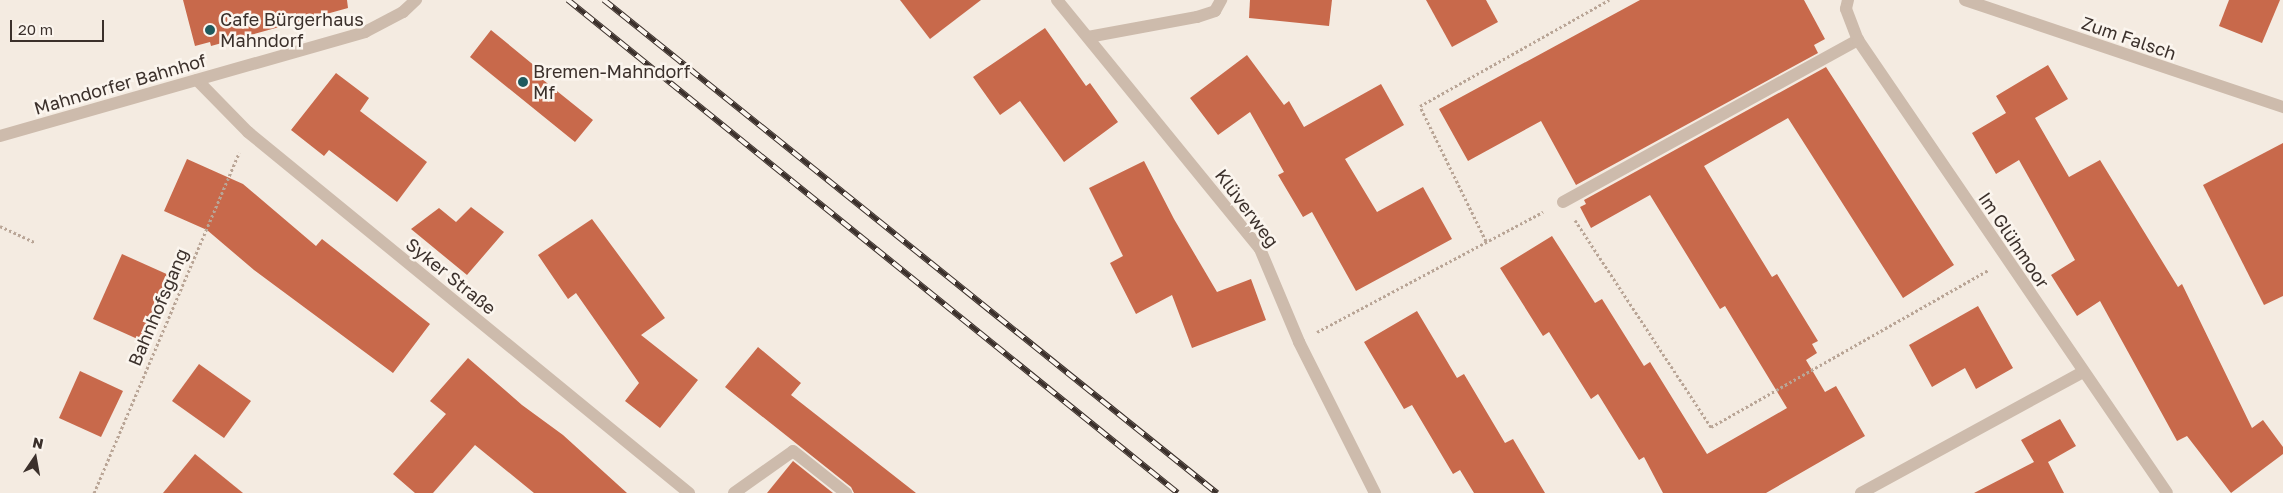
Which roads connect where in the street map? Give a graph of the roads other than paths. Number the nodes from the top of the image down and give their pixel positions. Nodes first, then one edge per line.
1 (416, 0) edge
2 (1057, 0) edge
3 (1222, 0) edge
4 (1848, 0) edge
5 (1965, 0) edge
6 (1088, 37) junction
7 (1858, 40) junction
8 (197, 80) junction
9 (2283, 107) edge
10 (0, 136) edge
11 (1563, 202) road end
12 (2083, 372) junction
13 (689, 493) edge
14 (734, 493) edge
15 (846, 493) edge
16 (1375, 493) edge
17 (1862, 493) edge
18 (2167, 493) edge

1 - 8 street, Mahndorfer Bahnhof
2 - 6 street, Klüverweg
3 - 6 street
4 - 7 street, Im Glühmoor
5 - 9 street, Zum Falsch
6 - 16 street, Klüverweg
7 - 11 street
7 - 12 street, Im Glühmoor
8 - 10 street, Mahndorfer Bahnhof
8 - 13 street, Syker Straße
12 - 17 street
12 - 18 street, Im Glühmoor
14 - 15 street

